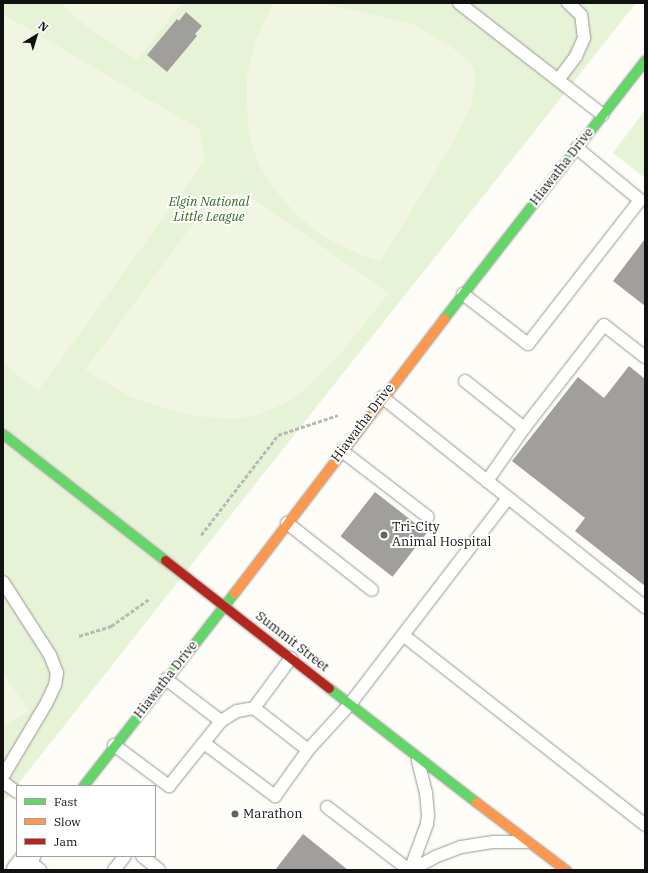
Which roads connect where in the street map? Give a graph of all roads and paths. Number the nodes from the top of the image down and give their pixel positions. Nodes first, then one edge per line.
1 (459, 3) edge
2 (568, 3) edge
3 (645, 60) edge
4 (558, 80) junction
5 (603, 115) junction
6 (577, 148) junction
7 (463, 294) junction
8 (645, 357) edge
9 (465, 381) dead end
10 (382, 397) junction
11 (338, 415) dead end
12 (524, 428) junction
13 (3, 434) edge
14 (342, 451) junction
15 (486, 480) junction
16 (508, 498) junction
17 (428, 517) dead end
18 (287, 523) junction
19 (201, 535) dead end
20 (3, 582) edge
21 (372, 590) dead end
22 (150, 599) dead end
23 (224, 606) junction
24 (645, 607) edge
25 (403, 635) junction
26 (78, 636) dead end
27 (291, 658) junction
28 (166, 679) junction
29 (350, 704) junction
30 (254, 708) junction
31 (221, 721) junction
32 (204, 743) junction
33 (114, 745) junction
34 (308, 750) junction
35 (417, 757) junction
36 (3, 776) edge
37 (3, 782) edge
38 (84, 785) edge
39 (16, 791) edge
40 (327, 807) dead end
41 (645, 825) edge
42 (528, 842) junction
43 (124, 857) edge
44 (143, 857) edge
45 (114, 870) edge
46 (159, 870) edge
47 (410, 870) edge
48 (566, 870) edge

1 - 4 lane
2 - 4 lane
3 - 5 street, Hiawatha Drive
4 - 5 lane
5 - 6 street, Hiawatha Drive
6 - 7 street, Hiawatha Drive
6 - 7 lane
7 - 10 street, Hiawatha Drive
8 - 12 lane
9 - 12 lane
10 - 14 street, Hiawatha Drive
10 - 15 lane
11 - 19 path
12 - 15 lane
13 - 23 street, Summit Street
14 - 17 lane
14 - 18 street, Hiawatha Drive
15 - 16 lane
16 - 24 lane
16 - 25 lane
18 - 21 lane
18 - 23 street, Hiawatha Drive
20 - 36 lane
22 - 26 path
23 - 27 street, Summit Street
23 - 28 street, Hiawatha Drive
25 - 29 lane
25 - 41 lane
27 - 29 street, Summit Street
27 - 30 lane
28 - 31 lane
28 - 33 street, Hiawatha Drive
29 - 34 lane
29 - 35 street, Summit Street
30 - 31 lane
30 - 34 lane
31 - 32 lane
32 - 33 lane
32 - 34 lane
33 - 38 street, Hiawatha Drive
35 - 42 street, Summit Street
35 - 47 lane
37 - 39 lane
40 - 47 lane
42 - 47 lane
42 - 48 street, Summit Street
43 - 45 lane
44 - 46 lane

